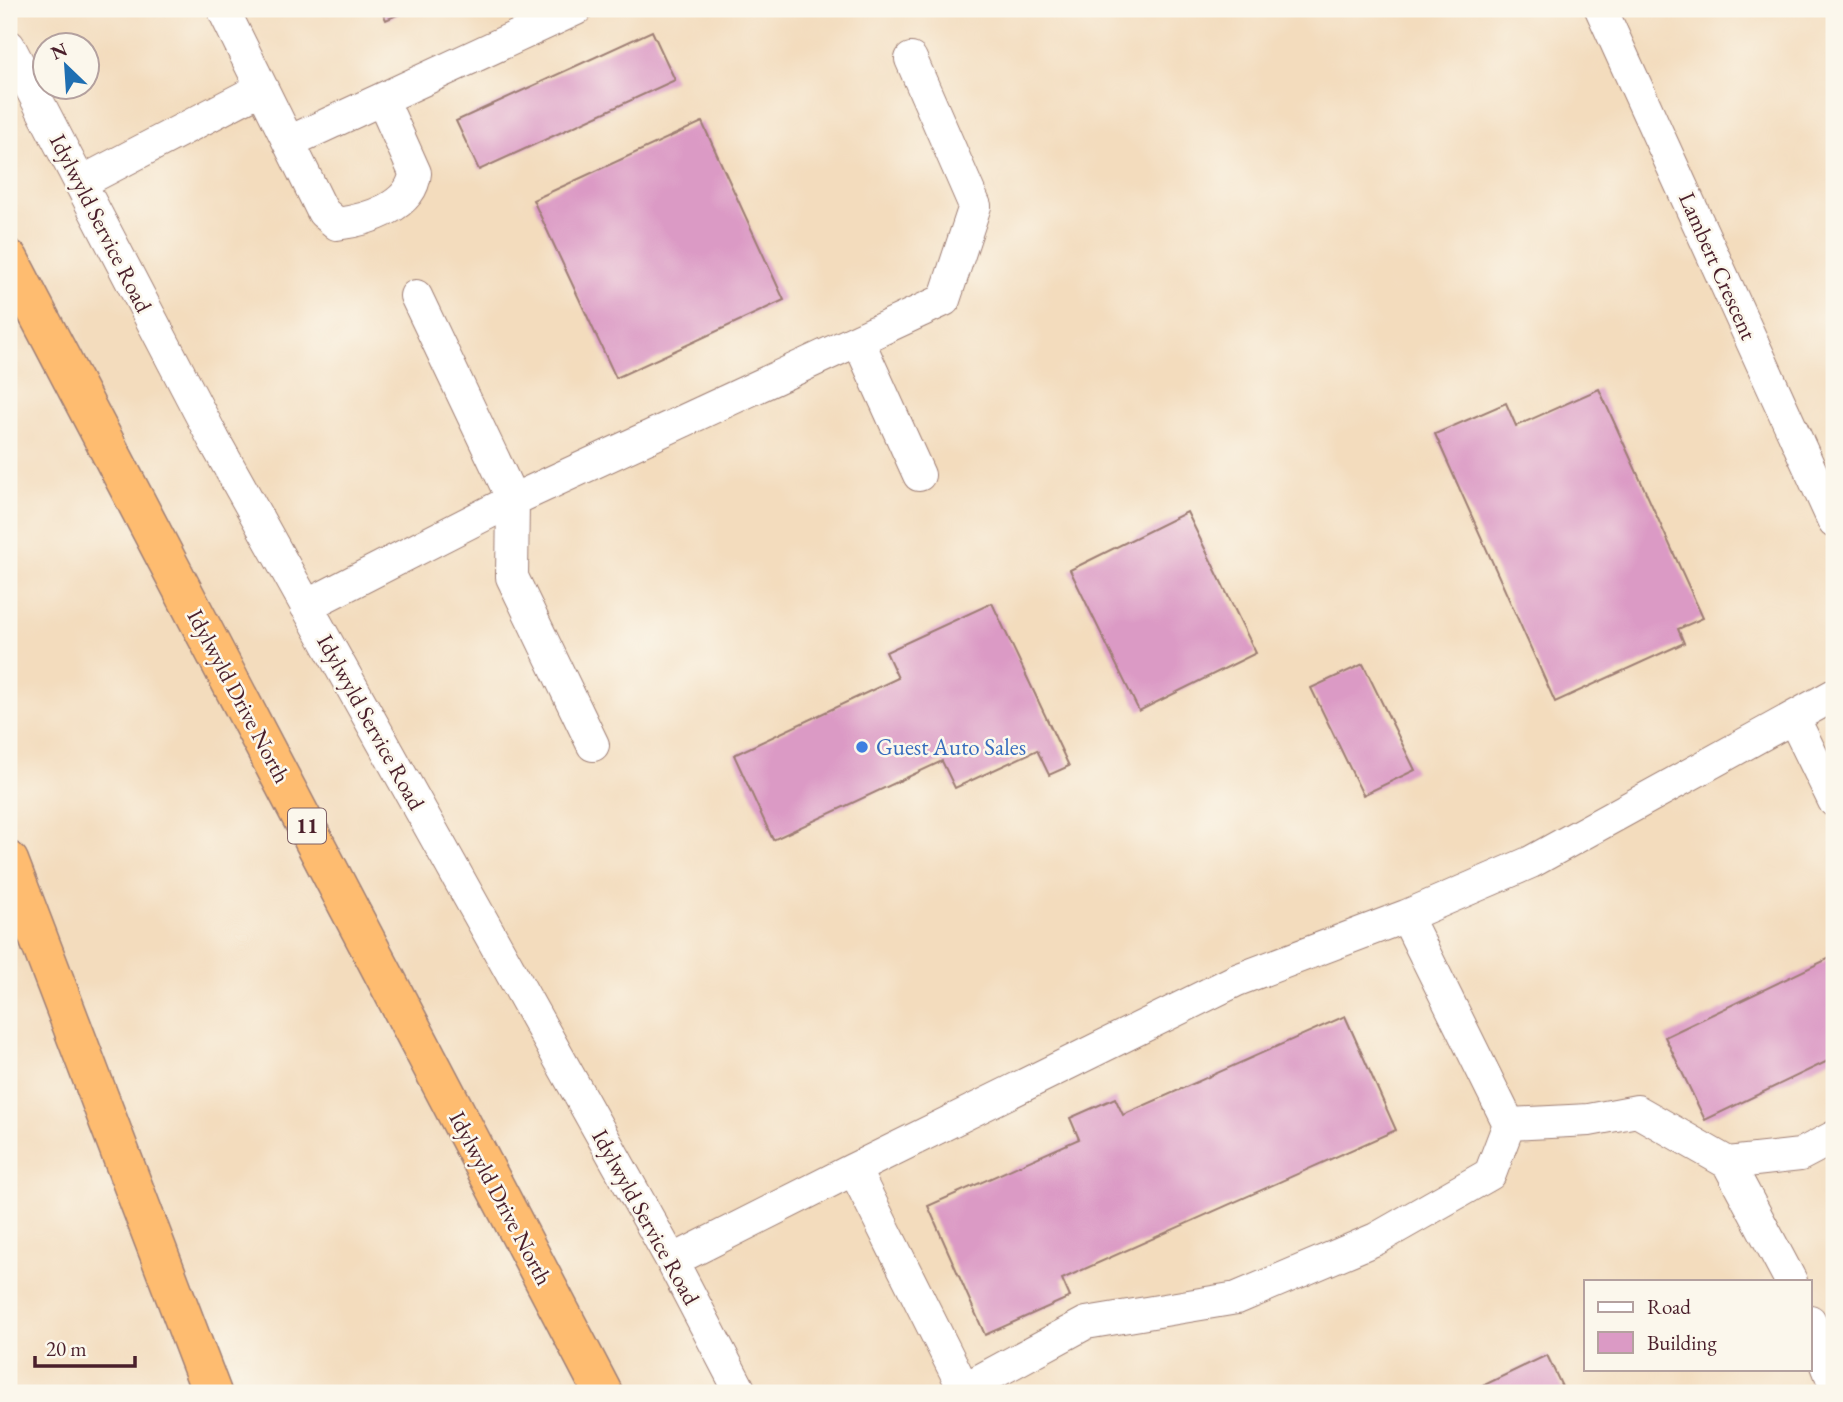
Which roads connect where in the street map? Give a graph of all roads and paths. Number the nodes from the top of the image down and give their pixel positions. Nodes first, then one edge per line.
1 (223, 9) edge
2 (576, 9) edge
3 (1601, 9) edge
4 (9, 46) edge
5 (911, 59) dead end
6 (262, 88) junction
7 (382, 99) junction
8 (289, 142) junction
9 (80, 183) junction
10 (9, 259) edge
11 (416, 296) dead end
12 (858, 340) junction
13 (919, 475) dead end
14 (513, 500) junction
15 (1834, 522) edge
16 (306, 606) junction
17 (1834, 695) edge
18 (1794, 719) junction
19 (593, 745) dead end
20 (1834, 801) edge
21 (9, 861) edge
22 (1406, 916) junction
23 (1509, 1124) junction
24 (1834, 1137) edge
25 (1728, 1163) junction
26 (853, 1169) junction
27 (672, 1261) junction
28 (1790, 1280) edge
29 (1812, 1326) edge
30 (1834, 1383) edge
31 (960, 1391) edge
32 (212, 1393) edge
33 (603, 1393) edge
34 (740, 1393) edge

1 - 6 street
2 - 7 street
3 - 15 street, Lambert Crescent
4 - 9 street, Idylwyld Service Road
5 - 12 street
6 - 8 street
6 - 9 street
7 - 8 street
7 - 8 street
9 - 16 street, Idylwyld Service Road
10 - 33 highway, Idylwyld Drive North / 11
11 - 14 street
12 - 13 street
12 - 14 street
14 - 16 street
14 - 19 street
16 - 27 street, Idylwyld Service Road
17 - 18 street
18 - 20 street
18 - 22 street
21 - 32 highway
22 - 23 street
22 - 26 street
23 - 25 street
23 - 31 street
24 - 25 street
25 - 28 street
26 - 27 street
26 - 31 street
27 - 34 street, Idylwyld Service Road
29 - 30 street

